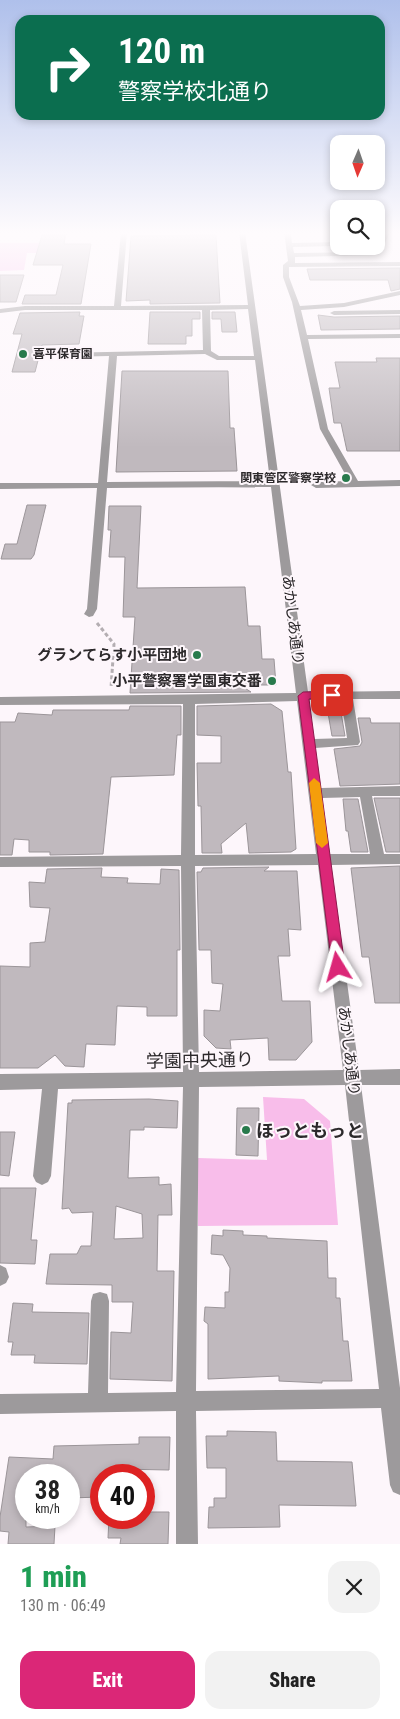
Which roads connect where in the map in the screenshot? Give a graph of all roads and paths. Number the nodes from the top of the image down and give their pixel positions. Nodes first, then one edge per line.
1 (117, 304) edge
2 (296, 304) edge
3 (348, 304) edge
4 (253, 307) joint
5 (117, 308) junction
6 (206, 308) junction
7 (0, 311) edge
8 (298, 311) junction
9 (400, 312) edge
10 (400, 336) edge
11 (304, 337) junction
12 (207, 352) junction
13 (113, 354) junction
14 (62, 355) dead end
15 (259, 358) junction
16 (275, 484) junction
17 (355, 484) junction
18 (400, 484) edge
19 (316, 485) dead end
20 (0, 486) edge
21 (102, 486) junction
22 (89, 614) joint
23 (111, 693) dead end
24 (346, 695) junction
25 (400, 695) edge
26 (303, 696) junction
27 (189, 699) junction
28 (0, 701) edge
29 (309, 744) junction
30 (400, 791) edge
31 (365, 792) junction
32 (316, 793) junction
33 (378, 859) junction
34 (400, 859) edge
35 (188, 860) junction
36 (324, 860) junction
37 (0, 862) edge
38 (400, 1077) edge
39 (352, 1078) junction
40 (51, 1081) junction
41 (191, 1081) junction
42 (0, 1082) edge
43 (42, 1176) dead end
44 (100, 1301) dead end
45 (395, 1398) edge
46 (186, 1401) junction
47 (98, 1403) junction
48 (0, 1404) edge
49 (400, 1485) edge
50 (187, 1544) edge

1 - 5 street
2 - 8 street
3 - 8 street
4 - 6 street
4 - 15 street, あかしあ通り
5 - 6 street
5 - 7 street
6 - 12 street
8 - 9 street
8 - 11 street
10 - 11 street
11 - 17 street
12 - 13 street
12 - 15 street
13 - 14 street
13 - 21 street
15 - 16 street, あかしあ通り
16 - 21 street
16 - 26 street, あかしあ通り
17 - 18 street
17 - 19 street
20 - 21 street
21 - 22 street
22 - 23 path
24 - 25 street
24 - 26 street
24 - 29 street
26 - 27 street
26 - 29 street, あかしあ通り
27 - 28 street
27 - 35 street
29 - 32 street, あかしあ通り
30 - 31 street
31 - 32 street
31 - 33 street
32 - 36 street, あかしあ通り
33 - 34 street
33 - 36 street
35 - 36 street
35 - 37 street
35 - 41 street
36 - 39 street, あかしあ通り
38 - 39 street, 学園中央通り
39 - 41 street, 学園中央通り
39 - 45 street, あかしあ通り
40 - 41 street, 学園中央通り
40 - 42 street, 学園中央通り
40 - 43 street
41 - 46 street
44 - 47 street
45 - 46 street
45 - 49 street, あかしあ通り
46 - 47 street
46 - 50 street
47 - 48 street

